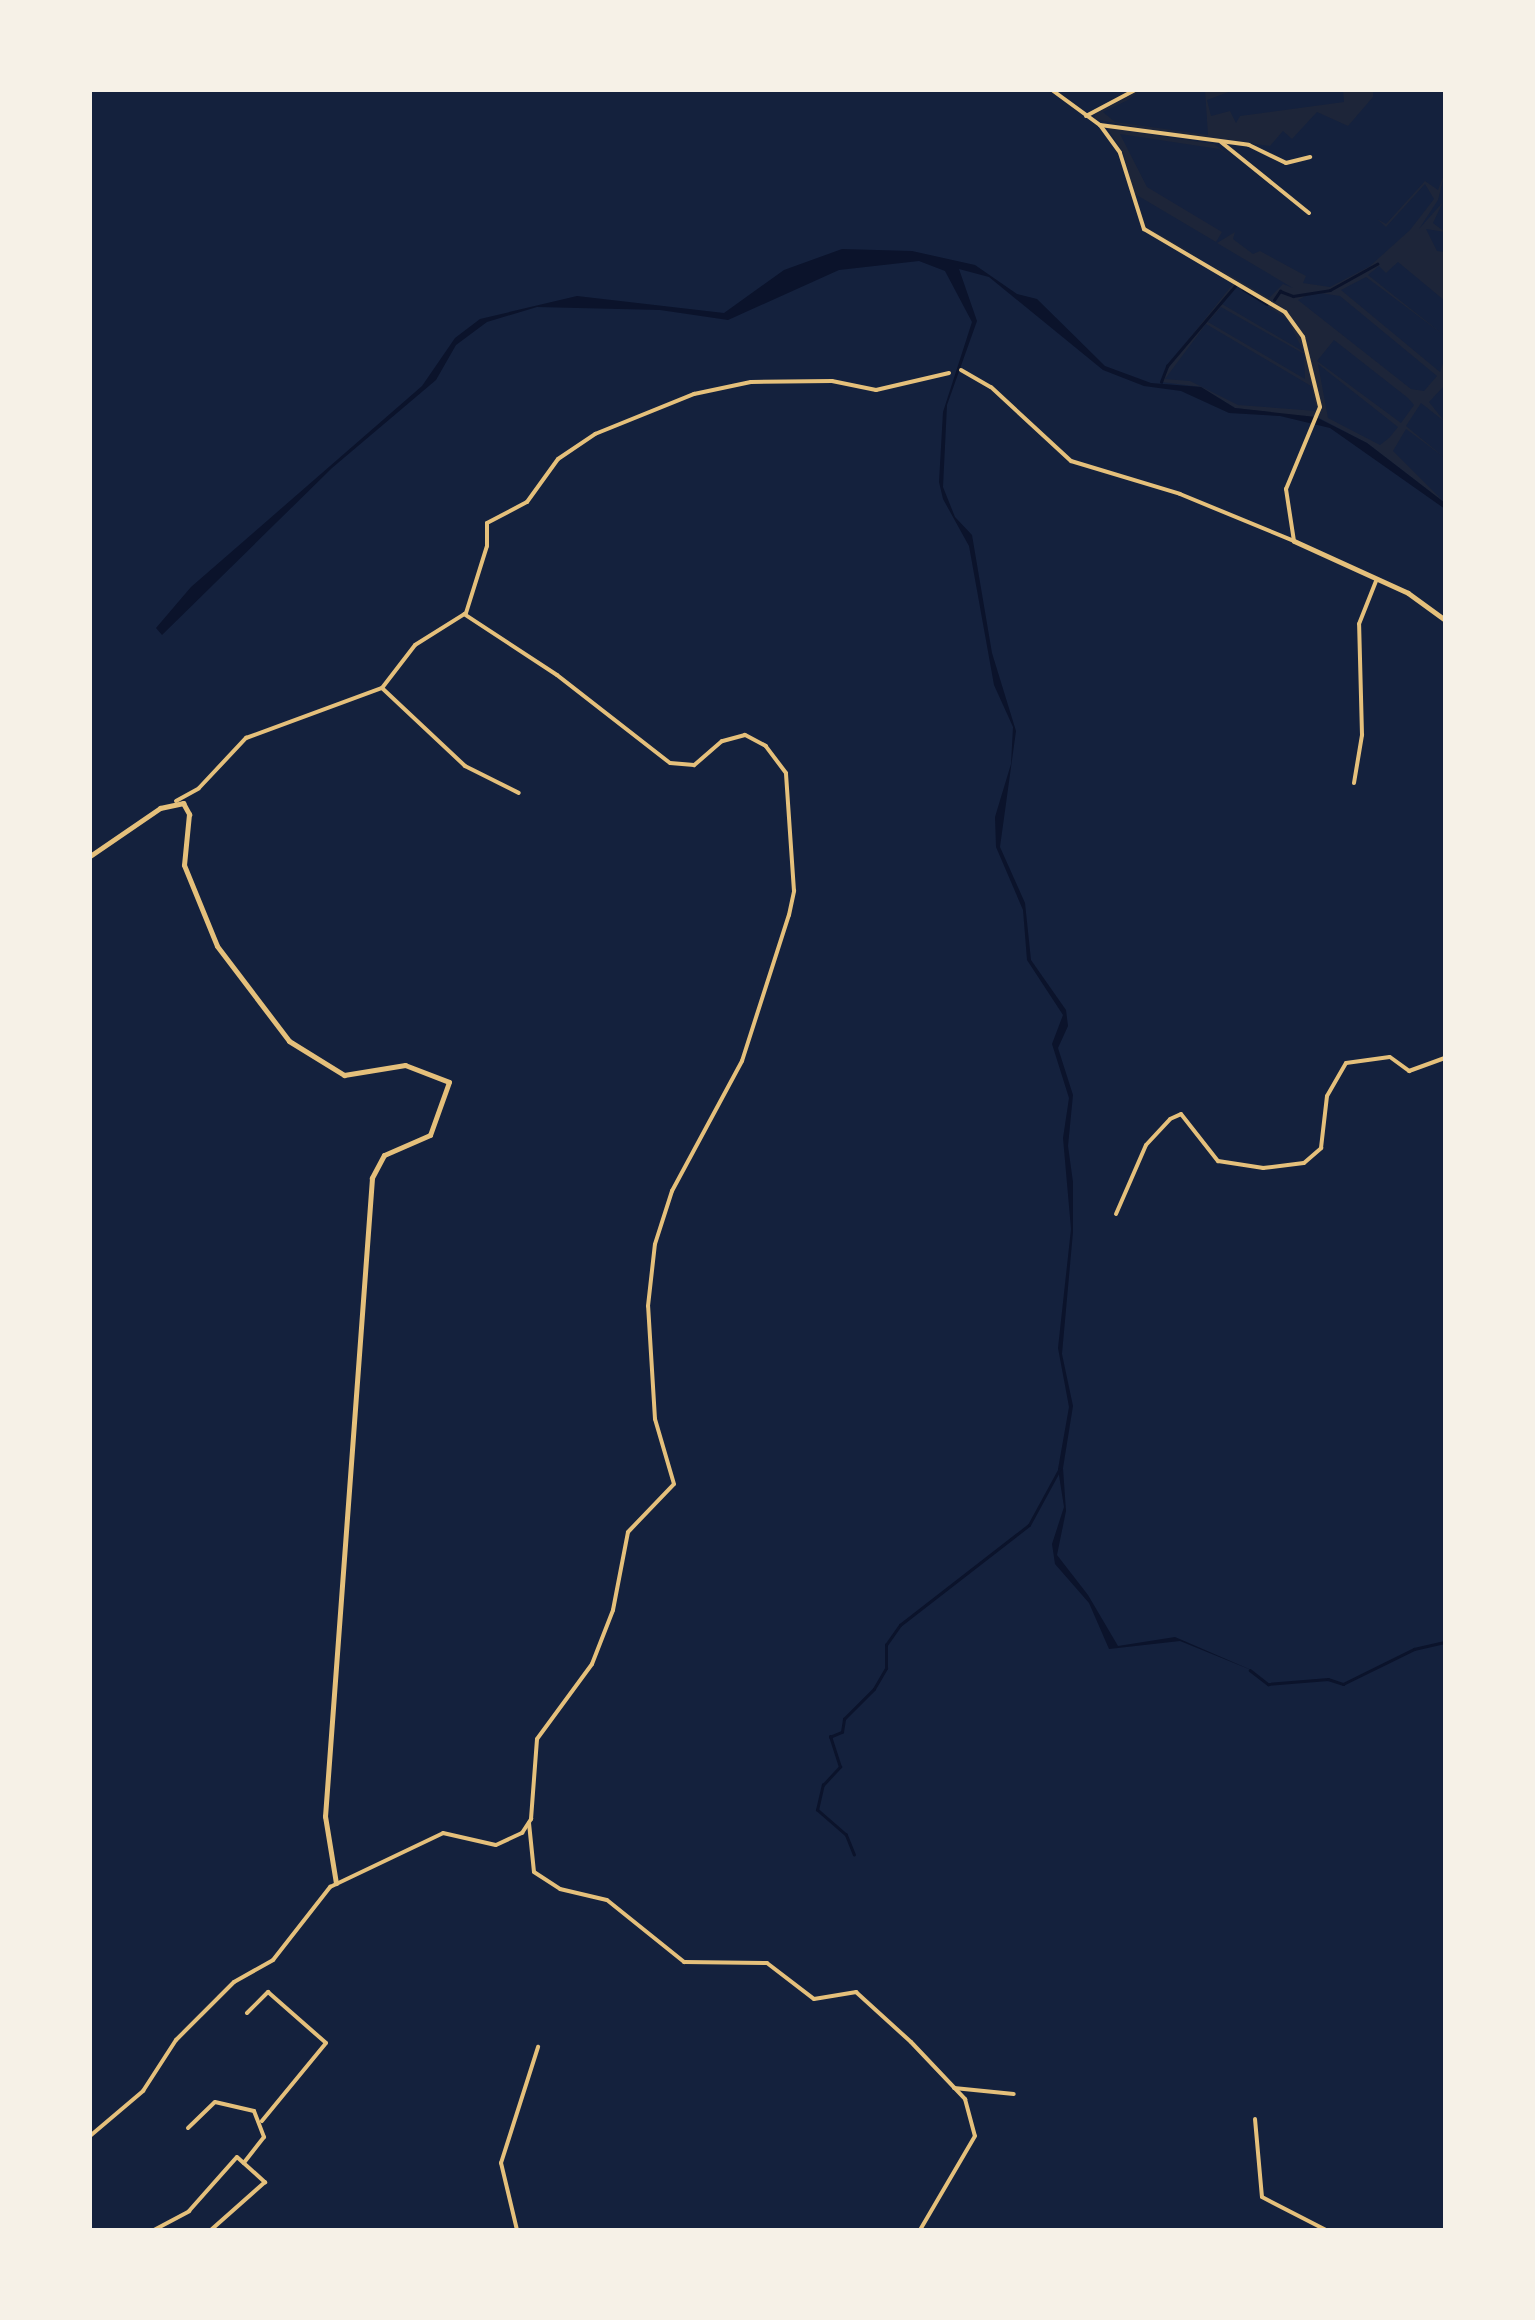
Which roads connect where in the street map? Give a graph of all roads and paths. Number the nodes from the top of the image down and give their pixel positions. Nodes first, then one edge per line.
1 (1052, 90) edge
2 (1134, 90) edge
3 (1085, 117) junction
4 (1100, 125) junction
5 (1221, 142) junction
6 (1310, 157) dead end
7 (1309, 214) dead end
8 (960, 370) dead end
9 (950, 373) dead end
10 (1294, 542) junction
11 (1376, 582) junction
12 (464, 614) junction
13 (1445, 620) edge
14 (382, 688) junction
15 (1354, 782) dead end
16 (520, 793) dead end
17 (176, 801) junction
18 (90, 856) edge
19 (1445, 1058) edge
20 (1116, 1214) dead end
21 (528, 1823) junction
22 (336, 1883) junction
23 (247, 2013) dead end
24 (538, 2046) dead end
25 (952, 2088) junction
26 (1014, 2094) dead end
27 (1254, 2120) dead end
28 (262, 2121) junction
29 (188, 2128) dead end
30 (90, 2136) edge
31 (244, 2163) junction
32 (154, 2230) edge
33 (211, 2230) edge
34 (517, 2230) edge
35 (920, 2230) edge
36 (1326, 2230) edge

1 - 3 street
2 - 3 street
3 - 4 street
4 - 5 street
4 - 10 street
5 - 6 street
5 - 7 street
8 - 10 street
9 - 12 street
10 - 11 street
11 - 13 street
11 - 15 street
12 - 14 street
12 - 21 street
14 - 16 street
14 - 17 street
17 - 18 street
17 - 22 street
19 - 20 street
21 - 22 street
21 - 25 street
22 - 30 street
23 - 28 street
24 - 34 street
25 - 26 street
25 - 35 street
27 - 36 street
28 - 29 street
28 - 31 street
31 - 32 street
31 - 33 street

